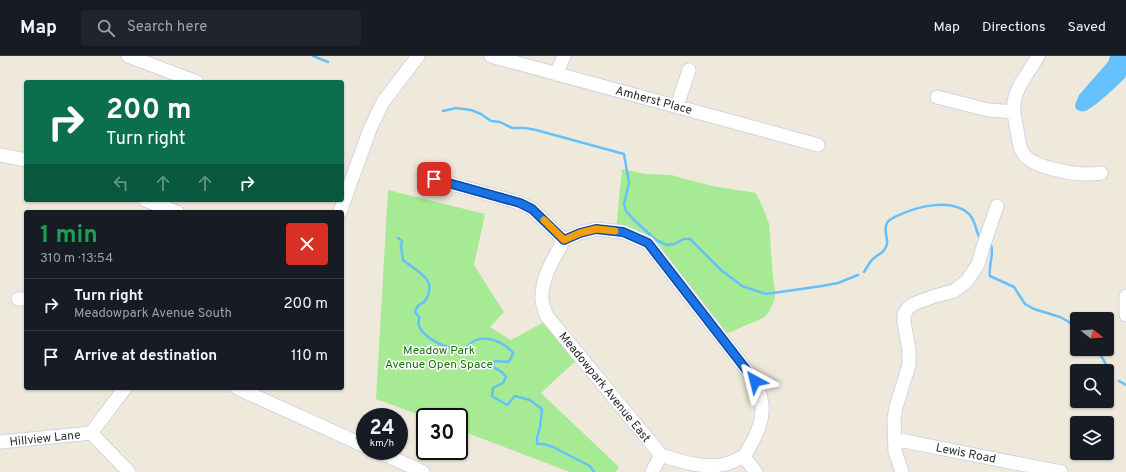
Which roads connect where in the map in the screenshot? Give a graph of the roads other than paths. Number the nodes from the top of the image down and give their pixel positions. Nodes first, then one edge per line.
1 (128, 56) edge
2 (418, 56) edge
3 (491, 56) edge
4 (564, 56) edge
5 (1038, 56) edge
6 (689, 70) dead end
7 (556, 74) junction
8 (192, 80) edge
9 (936, 97) dead end
10 (677, 106) junction
11 (1014, 112) junction
12 (818, 145) dead end
13 (0, 155) edge
14 (24, 160) edge
15 (1101, 173) dead end
16 (434, 179) dead end
17 (344, 201) edge
18 (150, 202) edge
19 (997, 206) dead end
20 (172, 210) edge
21 (564, 240) junction
22 (1126, 296) edge
23 (1126, 315) edge
24 (123, 390) edge
25 (241, 390) edge
26 (91, 433) junction
27 (894, 439) junction
28 (0, 442) edge
29 (356, 442) edge
30 (661, 456) junction
31 (744, 457) junction
32 (397, 460) edge
33 (129, 472) edge
34 (423, 472) edge
35 (652, 472) edge
36 (756, 472) edge
37 (902, 472) edge
38 (1059, 472) edge

1 - 8 street
2 - 17 street
3 - 7 street, Amherst Place
4 - 7 street
5 - 11 street
6 - 10 street
7 - 10 street, Amherst Place
9 - 11 street
10 - 12 street, Amherst Place
11 - 15 street
13 - 14 street
16 - 21 street
18 - 20 street
19 - 27 street
21 - 30 street, Meadowpark Avenue East
21 - 31 street
22 - 23 street
24 - 26 street
25 - 29 street
26 - 28 street, Hillview Lane
26 - 33 street
27 - 37 street
27 - 38 street, Lewis Road
30 - 31 street
30 - 35 street
31 - 36 street
32 - 34 street

